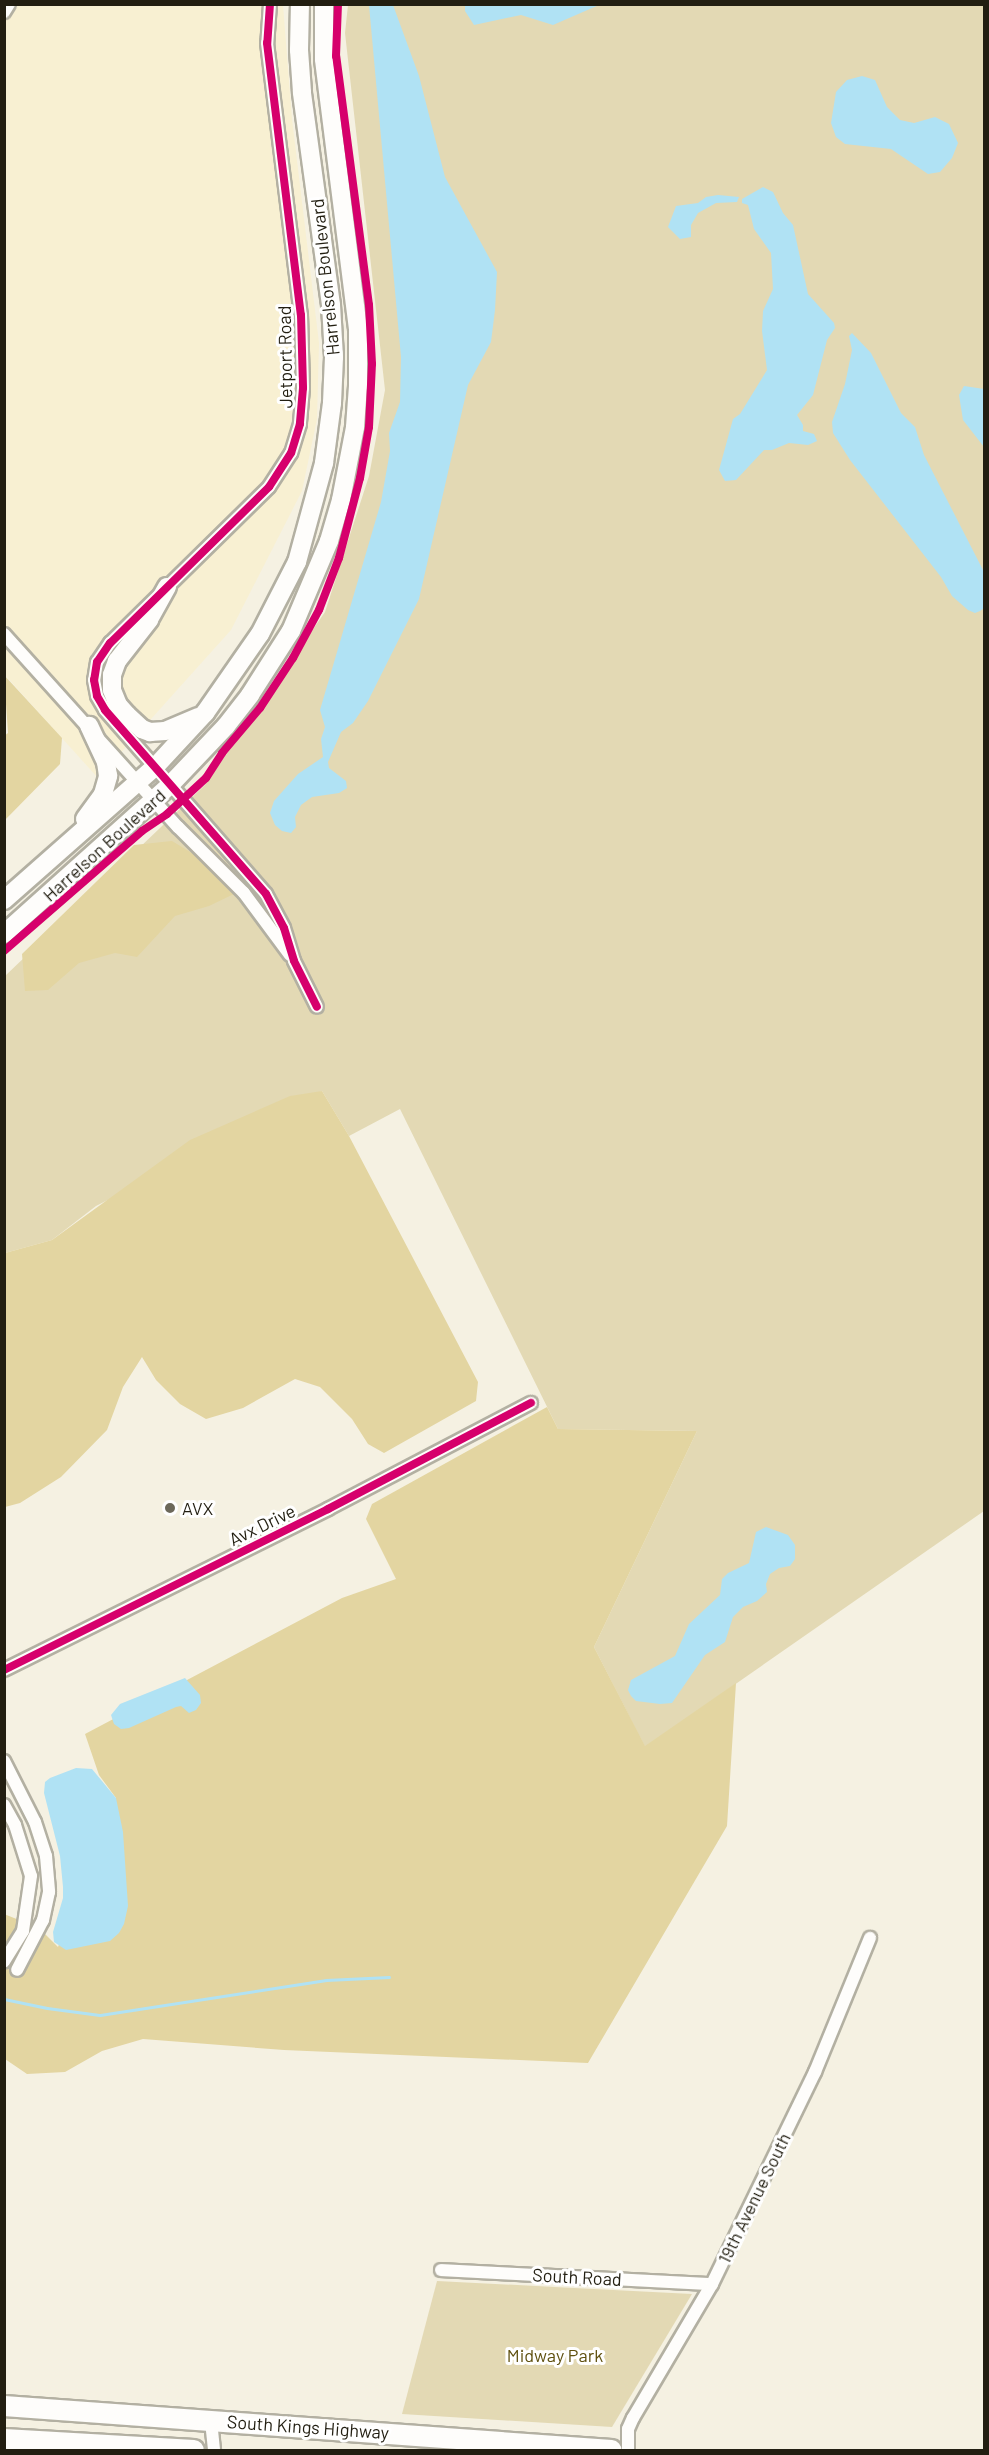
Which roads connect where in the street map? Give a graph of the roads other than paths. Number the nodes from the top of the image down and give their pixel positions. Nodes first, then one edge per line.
1 (9, 4) edge
2 (270, 4) edge
3 (300, 4) edge
4 (324, 4) edge
5 (4, 12) edge
6 (167, 587) junction
7 (4, 634) edge
8 (205, 713) junction
9 (89, 726) junction
10 (155, 766) junction
11 (139, 781) junction
12 (171, 784) junction
13 (154, 800) junction
14 (62, 849) junction
15 (4, 900) edge
16 (4, 934) edge
17 (294, 961) junction
18 (316, 1007) dead end
19 (531, 1403) dead end
20 (4, 1670) edge
21 (4, 1761) edge
22 (4, 1805) edge
23 (30, 1813) junction
24 (13, 1821) junction
25 (870, 1938) dead end
26 (4, 1962) edge
27 (17, 1970) dead end
28 (441, 2270) dead end
29 (712, 2284) junction
30 (4, 2406) edge
31 (211, 2421) junction
32 (4, 2439) edge
33 (421, 2443) edge
34 (60, 2446) edge
35 (194, 2451) edge
36 (214, 2451) edge
37 (611, 2451) edge
38 (628, 2451) edge

1 - 5 street
2 - 6 street, Jetport Road
3 - 8 main road, Harrelson Boulevard
4 - 12 main road, Harrelson Boulevard
6 - 8 main road
6 - 10 street, Jetport Road
7 - 9 street
8 - 10 main road, Harrelson Boulevard
9 - 11 street
9 - 14 main road
10 - 11 main road, Harrelson Boulevard
10 - 12 street, Jetport Road
11 - 13 street
11 - 14 main road, Harrelson Boulevard
12 - 13 main road, Harrelson Boulevard
12 - 17 street, Jetport Road
13 - 16 main road, Harrelson Boulevard
13 - 17 street
14 - 15 main road, Harrelson Boulevard
17 - 18 street
19 - 20 street, Avx Drive
21 - 23 street
22 - 24 street
23 - 24 street
23 - 27 street
24 - 26 street
25 - 29 street, 19th Avenue South
28 - 29 street, South Road
29 - 38 street, 19th Avenue South
30 - 31 main road, South Kings Highway
31 - 33 main road, South Kings Highway
31 - 36 street
32 - 34 main road
33 - 37 main road, South Kings Highway
34 - 35 main road

